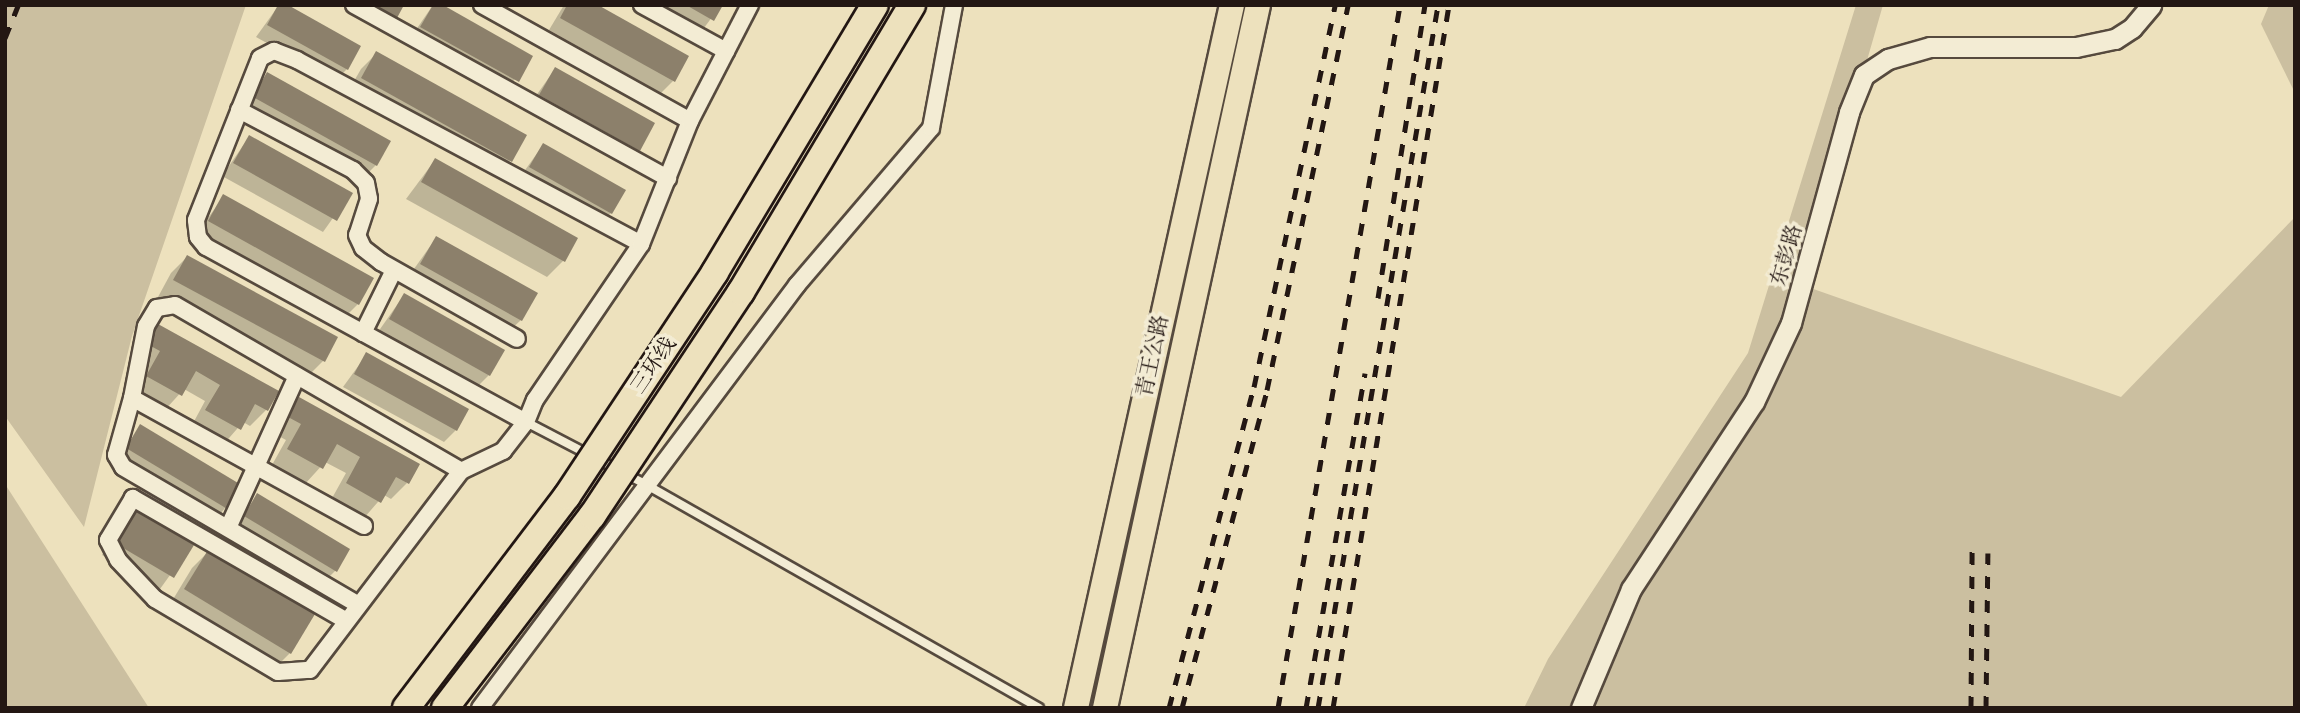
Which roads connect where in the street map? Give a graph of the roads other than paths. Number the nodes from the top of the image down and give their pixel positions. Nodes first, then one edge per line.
1 (354, 5) edge
2 (482, 5) edge
3 (642, 5) edge
4 (750, 5) edge
5 (875, 5) edge
6 (912, 5) edge
7 (954, 5) edge
8 (1232, 5) edge
9 (1258, 5) edge
10 (2151, 5) edge
11 (726, 51) junction
12 (239, 110) junction
13 (690, 121) junction
14 (668, 178) junction
15 (641, 244) junction
16 (394, 270) junction
17 (363, 333) junction
18 (517, 339) dead end
19 (297, 376) junction
20 (132, 398) junction
21 (526, 422) junction
22 (256, 466) junction
23 (461, 471) junction
24 (645, 484) junction
25 (365, 526) dead end
26 (228, 528) junction
27 (357, 604) junction
28 (345, 620) junction
29 (406, 708) edge
30 (445, 708) edge
31 (481, 708) edge
32 (1039, 708) edge
33 (1076, 708) edge
34 (1105, 708) edge
35 (1581, 708) edge

1 - 14 street
2 - 13 street
3 - 11 street
4 - 11 street
5 - 29 highway, 三环线, bridge
6 - 30 highway, 三环线, bridge
7 - 24 street
8 - 33 main road, 青王公路
9 - 34 main road, 青王公路
10 - 35 street, 东彭路
11 - 13 street
12 - 15 street
12 - 16 street
12 - 17 street
13 - 14 street
14 - 15 street
15 - 21 street
16 - 17 street
16 - 18 street
17 - 21 street
19 - 20 street
19 - 22 street
19 - 23 street
20 - 22 street
20 - 26 street
21 - 23 street
21 - 24 lane
22 - 25 street
22 - 26 street
23 - 27 street
24 - 31 street
24 - 32 lane
26 - 27 street
27 - 28 street
28 - 28 street

